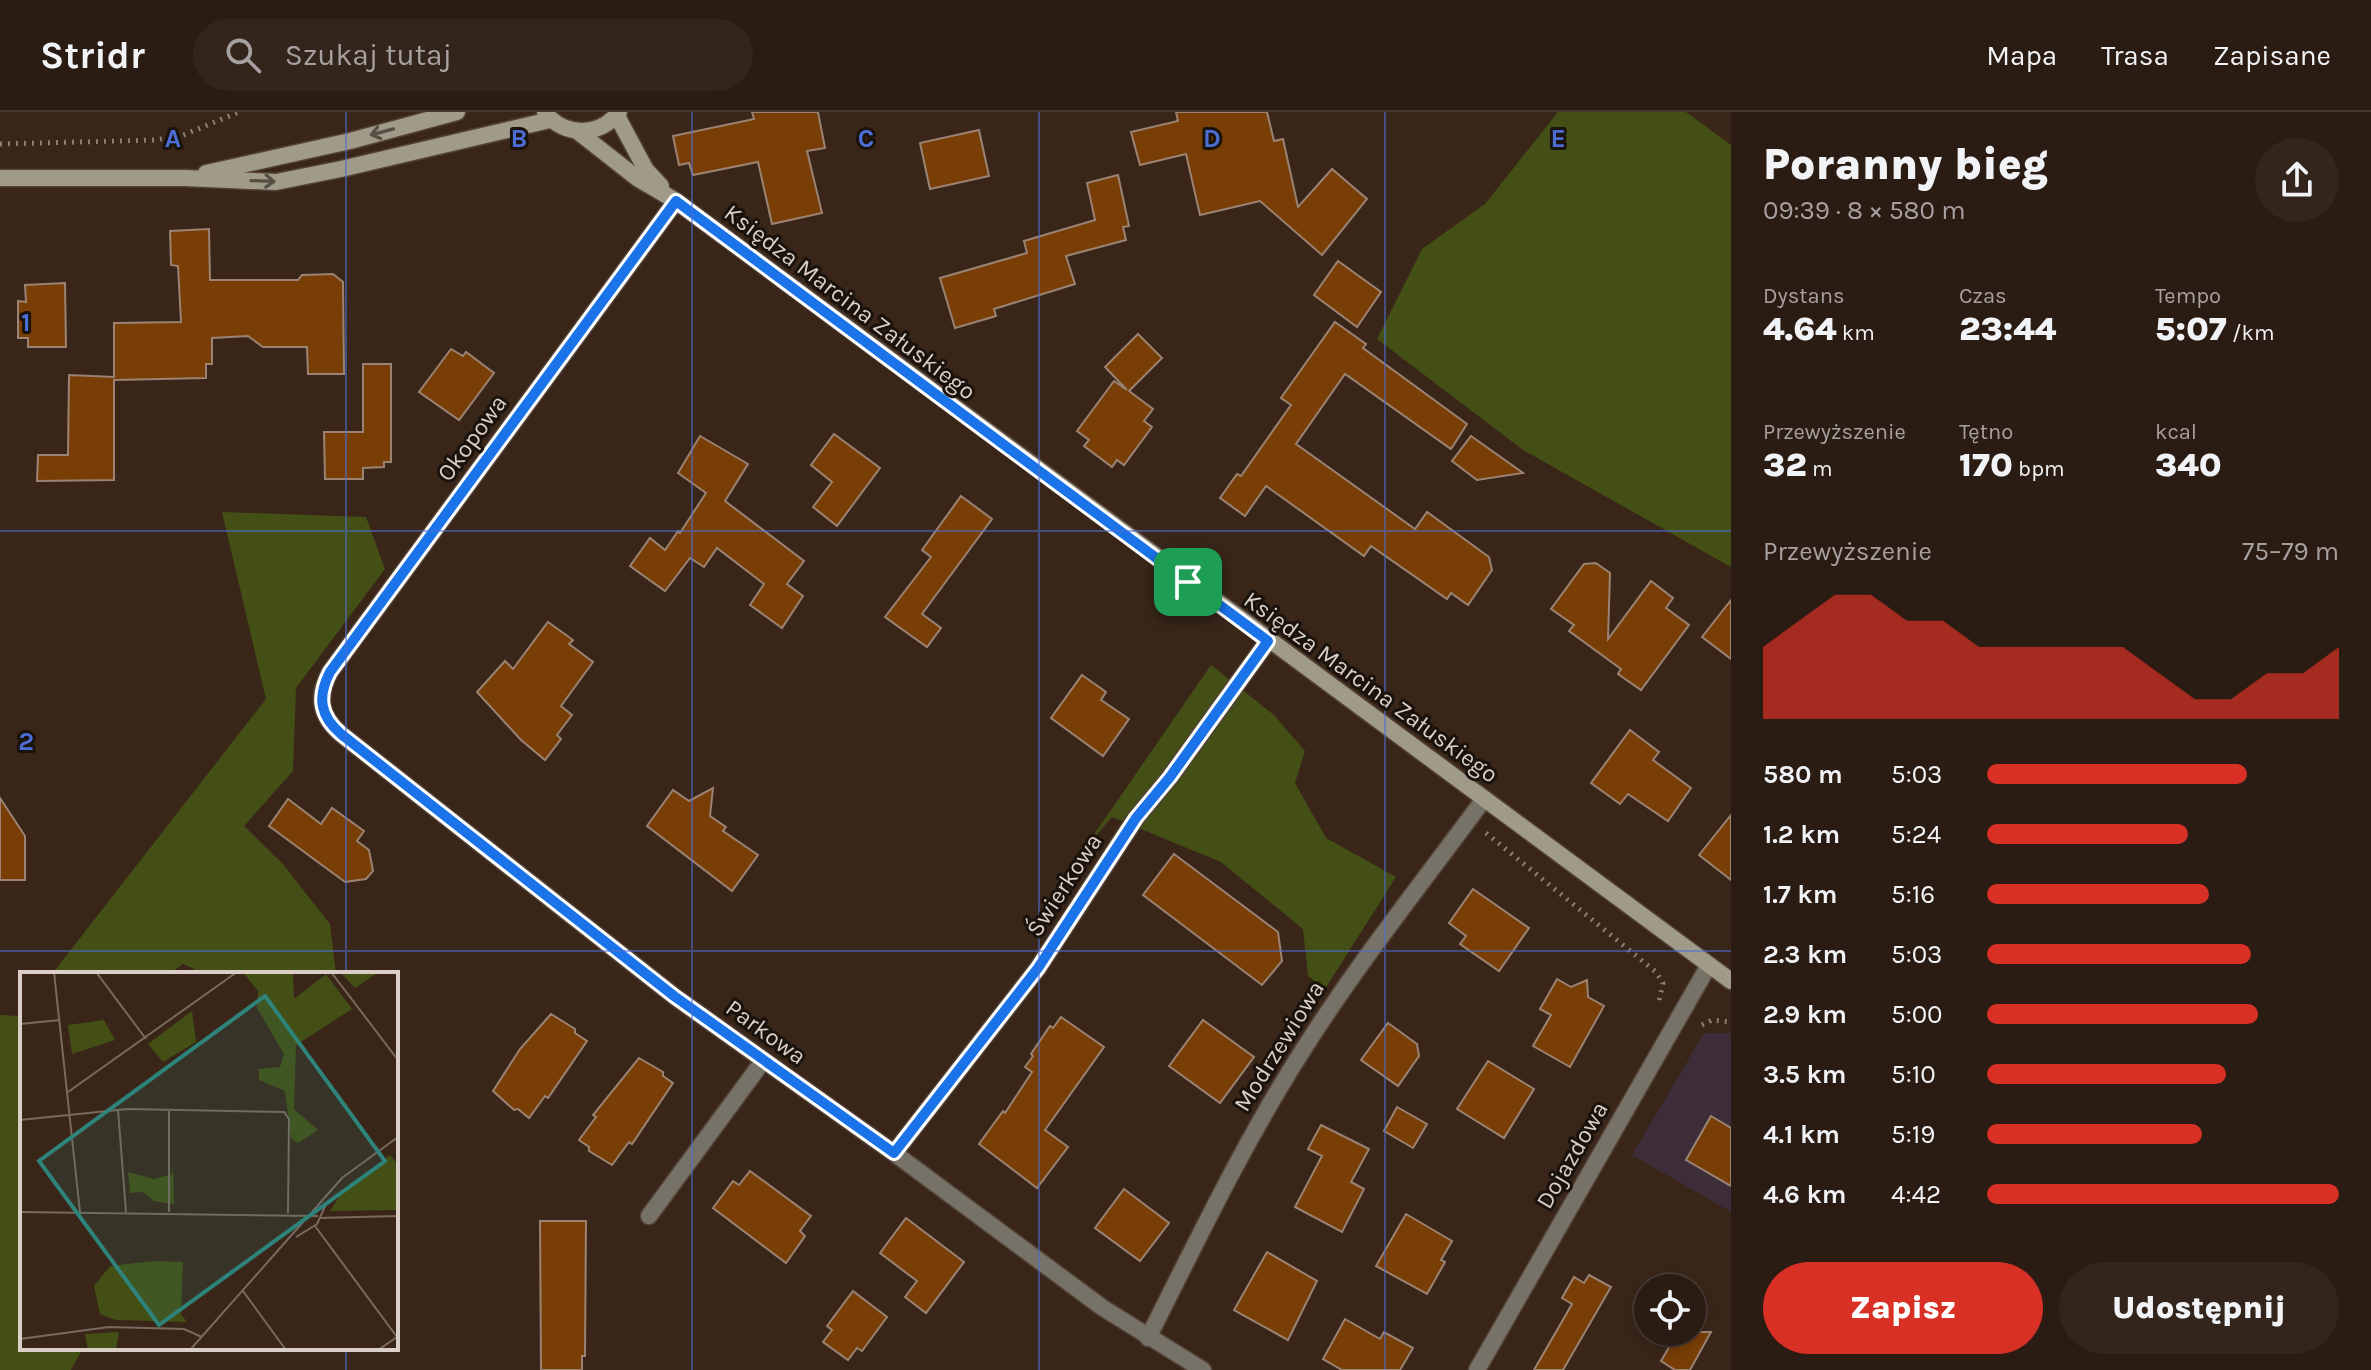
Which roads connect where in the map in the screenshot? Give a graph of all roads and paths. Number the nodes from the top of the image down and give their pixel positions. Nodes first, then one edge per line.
1 (239, 112) edge
2 (457, 112) edge
3 (618, 114) edge
4 (547, 116) edge
5 (577, 131) junction
6 (0, 144) edge
7 (0, 178) edge
8 (185, 178) junction
9 (676, 201) junction
10 (1268, 641) junction
11 (322, 709) joint
12 (1484, 799) junction
13 (1479, 828) dead end
14 (1709, 965) junction
15 (1731, 981) edge
16 (1658, 1004) dead end
17 (1731, 1022) edge
18 (1698, 1027) dead end
19 (763, 1061) junction
20 (894, 1153) junction
21 (649, 1216) dead end
22 (1148, 1338) junction
23 (1203, 1370) edge
24 (1477, 1370) edge

1 - 6 path
2 -> 8 street
3 - 5 street
3 - 9 street, Księdza Marcina Załuskiego
4 - 5 street, Księdza Marcina Załuskiego
8 -> 4 street
5 - 9 street, Księdza Marcina Załuskiego
7 - 8 street
9 - 10 street, Księdza Marcina Załuskiego
9 - 11 street, Okopowa
10 - 12 street, Księdza Marcina Załuskiego
10 - 20 street, Świerkowa
11 - 19 street, Parkowa
12 - 14 street, Księdza Marcina Załuskiego
12 - 22 street, Modrzewiowa
13 - 16 path
14 - 15 street, Księdza Marcina Załuskiego
14 - 24 street, Dojazdowa
17 - 18 path
19 - 20 street, Parkowa
19 - 21 street
20 - 22 street, Parkowa
22 - 23 street, Parkowa

